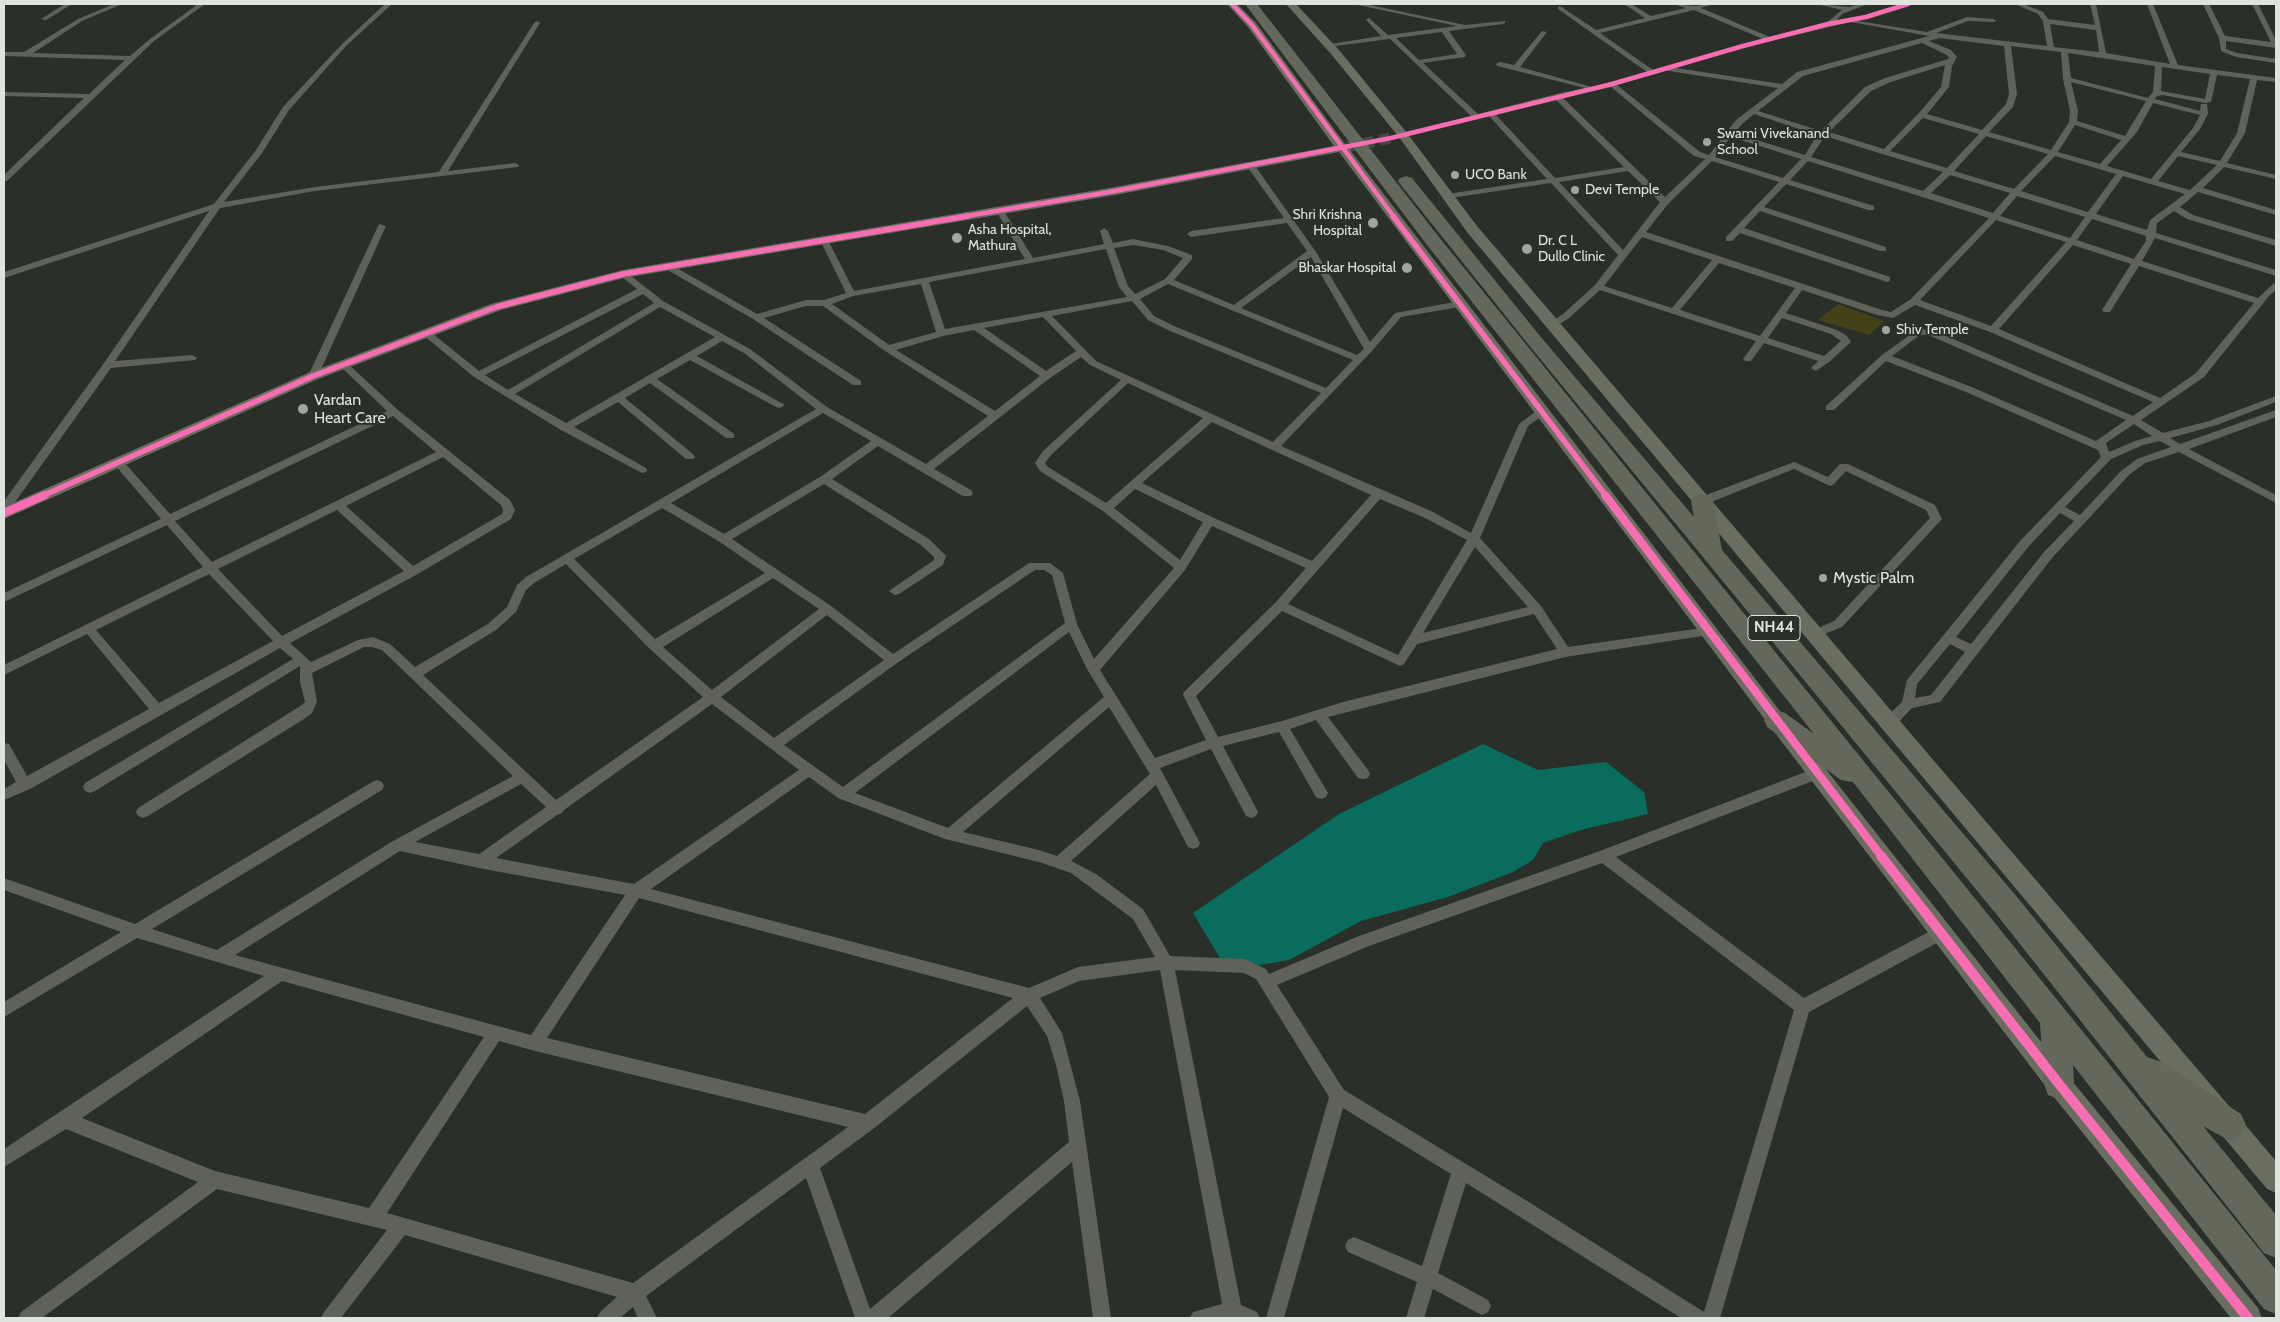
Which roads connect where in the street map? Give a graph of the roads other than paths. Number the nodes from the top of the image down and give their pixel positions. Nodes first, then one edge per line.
1 (68, 4) edge
2 (119, 4) edge
3 (202, 4) edge
4 (389, 4) edge
5 (1232, 4) edge
6 (1251, 4) edge
7 (1356, 4) edge
8 (1627, 4) edge
9 (1676, 4) edge
10 (1711, 4) edge
11 (1820, 4) edge
12 (1864, 4) edge
13 (1908, 4) edge
14 (2018, 4) edge
15 (2041, 4) edge
16 (2093, 4) edge
17 (2150, 4) edge
18 (2206, 4) edge
19 (2255, 4) edge
20 (1283, 8) edge
21 (1560, 8) dead end
22 (1694, 8) junction
23 (1847, 9) junction
24 (2042, 13) junction
25 (44, 19) dead end
26 (1651, 19) junction
27 (1369, 20) dead end
28 (1846, 21) junction
29 (1992, 21) dead end
30 (2046, 21) junction
31 (1503, 22) dead end
32 (537, 23) dead end
33 (1828, 24) junction
34 (1472, 27) junction
35 (2099, 28) junction
36 (1445, 31) junction
37 (1544, 32) dead end
38 (1595, 32) junction
39 (1925, 37) junction
40 (1390, 38) junction
41 (2222, 38) junction
42 (1769, 39) junction
43 (2007, 44) junction
44 (1328, 45) junction
45 (2276, 45) edge
46 (2051, 50) junction
47 (2064, 51) junction
48 (4, 54) edge
49 (26, 54) junction
50 (2103, 56) junction
51 (132, 58) junction
52 (2276, 60) edge
53 (1950, 61) junction
54 (1418, 62) junction
55 (1500, 64) dead end
56 (2159, 65) junction
57 (2175, 67) junction
58 (1516, 68) junction
59 (1664, 69) junction
60 (1652, 72) junction
61 (2214, 72) junction
62 (2254, 77) junction
63 (2067, 79) junction
64 (2276, 80) edge
65 (1612, 84) junction
66 (1785, 87) junction
67 (1592, 88) junction
68 (2157, 92) junction
69 (4, 94) edge
70 (91, 96) junction
71 (1556, 96) junction
72 (2151, 101) junction
73 (2205, 101) junction
74 (1752, 110) junction
75 (1490, 112) junction
76 (2204, 114) junction
77 (1922, 115) junction
78 (1475, 116) junction
79 (2072, 122) junction
80 (1728, 134) junction
81 (1823, 134) junction
82 (1984, 134) junction
83 (1397, 137) junction
84 (2126, 140) junction
85 (1345, 148) junction
86 (1885, 152) junction
87 (2053, 154) junction
88 (2178, 154) junction
89 (1806, 157) junction
90 (1709, 158) junction
91 (2223, 163) junction
92 (515, 164) dead end
93 (1250, 165) junction
94 (2102, 167) junction
95 (1632, 168) junction
96 (1949, 171) junction
97 (442, 173) junction
98 (2121, 173) junction
99 (5, 176) edge
100 (2276, 177) edge
101 (1554, 180) junction
102 (1782, 181) junction
103 (2153, 182) junction
104 (2193, 191) junction
105 (2016, 192) junction
106 (1925, 194) junction
107 (1447, 197) junction
108 (1665, 202) junction
109 (217, 206) junction
110 (2176, 206) junction
111 (1758, 208) junction
112 (1871, 208) dead end
113 (1000, 210) junction
114 (2276, 213) edge
115 (1993, 216) junction
116 (2089, 216) junction
117 (1290, 220) junction
118 (382, 226) dead end
119 (1738, 229) junction
120 (1104, 231) dead end
121 (1640, 233) junction
122 (1191, 234) dead end
123 (2153, 236) junction
124 (1728, 239) dead end
125 (824, 240) junction
126 (2072, 241) junction
127 (2276, 243) edge
128 (1110, 246) junction
129 (1883, 249) dead end
130 (1312, 252) junction
131 (1623, 255) junction
132 (1030, 260) junction
133 (1717, 260) junction
134 (2138, 262) junction
135 (666, 266) junction
136 (2276, 273) edge
137 (623, 274) junction
138 (4, 275) edge
139 (1887, 279) dead end
140 (924, 280) junction
141 (1168, 281) junction
142 (2276, 286) edge
143 (1598, 287) junction
144 (1800, 287) junction
145 (643, 290) junction
146 (851, 294) junction
147 (1135, 298) junction
148 (1914, 301) junction
149 (2260, 302) junction
150 (825, 303) junction
151 (660, 304) junction
152 (1460, 304) junction
153 (1235, 308) junction
154 (2107, 310) dead end
155 (1674, 311) junction
156 (1045, 314) junction
157 (1782, 315) junction
158 (756, 318) junction
159 (1552, 325) junction
160 (975, 326) junction
161 (1993, 330) junction
162 (425, 332) junction
163 (941, 333) junction
164 (723, 337) junction
165 (1762, 341) junction
166 (888, 349) junction
167 (1369, 349) junction
168 (1080, 353) junction
169 (690, 356) junction
170 (1885, 357) junction
171 (192, 358) dead end
172 (1358, 359) junction
173 (1748, 359) dead end
174 (1826, 360) junction
175 (343, 364) junction
176 (108, 365) junction
177 (1816, 368) dead end
178 (313, 376) junction
179 (478, 376) junction
180 (1046, 376) junction
181 (650, 380) junction
182 (1126, 380) junction
183 (857, 383) dead end
184 (1327, 392) junction
185 (508, 394) junction
186 (618, 398) junction
187 (2276, 399) edge
188 (2161, 402) junction
189 (780, 406) dead end
190 (1830, 408) dead end
191 (823, 410) junction
192 (1542, 411) junction
193 (394, 412) junction
194 (2276, 412) edge
195 (995, 416) junction
196 (1211, 418) junction
197 (2134, 420) junction
198 (565, 428) junction
199 (730, 436) dead end
200 (2162, 438) junction
201 (878, 441) junction
202 (1274, 446) junction
203 (2179, 448) junction
204 (445, 452) junction
205 (2105, 453) junction
206 (690, 457) dead end
207 (119, 463) junction
208 (642, 470) dead end
209 (926, 470) junction
210 (824, 479) junction
211 (1134, 484) junction
212 (967, 493) dead end
213 (1378, 494) junction
214 (2276, 499) edge
215 (1702, 501) junction
216 (663, 503) junction
217 (338, 504) junction
218 (1107, 508) junction
219 (2058, 508) junction
220 (4, 509) edge
221 (4, 513) edge
222 (2081, 520) junction
223 (168, 521) junction
224 (1210, 521) junction
225 (724, 539) junction
226 (1474, 539) junction
227 (1711, 551) junction
228 (566, 558) junction
229 (1181, 567) junction
230 (1314, 567) junction
231 (210, 568) junction
232 (412, 572) junction
233 (773, 573) junction
234 (895, 591) dead end
235 (4, 598) edge
236 (1280, 605) junction
237 (827, 609) junction
238 (1537, 609) junction
239 (1071, 624) junction
240 (89, 629) junction
241 (1709, 631) junction
242 (1815, 634) junction
243 (1948, 638) junction
244 (1413, 640) junction
245 (281, 642) junction
246 (654, 646) junction
247 (1973, 651) junction
248 (1565, 652) junction
249 (893, 660) junction
250 (304, 665) junction
251 (1093, 669) junction
252 (4, 670) edge
253 (414, 674) junction
254 (712, 696) junction
255 (1111, 698) junction
256 (1908, 704) junction
257 (158, 710) junction
258 (1320, 714) junction
259 (1776, 720) junction
260 (1890, 722) junction
261 (1282, 726) junction
262 (1213, 743) junction
263 (774, 745) junction
264 (4, 748) edge
265 (809, 770) junction
266 (1155, 770) junction
267 (1818, 773) junction
268 (1363, 774) dead end
269 (522, 777) junction
270 (24, 784) junction
271 (377, 786) dead end
272 (90, 787) dead end
273 (1872, 788) junction
274 (1321, 793) dead end
275 (843, 794) junction
276 (4, 795) edge
277 (556, 809) junction
278 (143, 812) dead end
279 (1251, 812) dead end
280 (950, 835) junction
281 (1193, 843) dead end
282 (398, 845) junction
283 (1604, 856) junction
284 (479, 862) junction
285 (1060, 862) junction
286 (4, 884) edge
287 (636, 892) junction
288 (134, 930) junction
289 (1941, 933) junction
290 (218, 957) junction
291 (1166, 963) junction
292 (280, 974) junction
293 (1268, 982) junction
294 (1029, 995) junction
295 (1803, 1007) junction
296 (4, 1010) edge
297 (2055, 1019) junction
298 (496, 1032) junction
299 (535, 1043) junction
300 (2128, 1058) junction
301 (2059, 1084) junction
302 (1338, 1096) junction
303 (66, 1120) junction
304 (866, 1123) junction
305 (2230, 1125) junction
306 (1078, 1146) junction
307 (4, 1160) edge
308 (810, 1164) junction
309 (1461, 1170) junction
310 (215, 1180) junction
311 (2276, 1180) edge
312 (372, 1218) junction
313 (402, 1225) junction
314 (2276, 1240) edge
315 (1354, 1246) dead end
316 (1428, 1277) junction
317 (635, 1293) junction
318 (2276, 1297) edge
319 (1482, 1306) dead end
320 (1233, 1311) junction
321 (1099, 1317) edge
322 (27, 1318) edge
323 (330, 1318) edge
324 (606, 1318) edge
325 (648, 1318) edge
326 (864, 1318) edge
327 (874, 1318) edge
328 (1199, 1318) edge
329 (1251, 1318) edge
330 (1275, 1318) edge
331 (1415, 1318) edge
332 (1696, 1318) edge
333 (1711, 1318) edge
334 (2248, 1318) edge

1 - 25 street
2 - 49 street
3 - 51 street
4 - 109 street
5 - 85 street
6 - 273 highway, NH44
7 - 34 street
8 - 26 street
9 - 22 street
10 - 22 street
11 - 23 street
12 - 23 street
13 - 28 street
14 - 24 street
15 - 24 street
16 - 35 street
17 - 57 street
18 - 41 street
19 - 45 street
20 - 44 street
20 - 227 highway, NH44
21 - 38 street
22 - 26 street
22 - 42 street
23 - 33 street
24 - 30 street
26 - 38 street
27 - 40 street
28 - 33 street
28 - 39 street
29 - 39 street
30 - 35 street
30 - 46 street
31 - 34 street
32 - 97 street
33 - 42 street
34 - 36 street
35 - 50 street
36 - 40 street
36 - 54 street
37 - 58 street
38 - 60 street
39 - 43 street
39 - 53 street
39 - 66 street
40 - 44 street
40 - 54 street
41 - 45 street
41 - 52 street
42 - 59 street
43 - 46 street
43 - 82 street
44 - 83 street
46 - 47 street
47 - 50 street
47 - 63 street
48 - 49 street
49 - 51 street
50 - 56 street
51 - 70 street
53 - 77 street
53 - 81 street
54 - 78 street
55 - 58 street
56 - 57 street
56 - 68 street
57 - 61 street
58 - 67 street
59 - 60 street
59 - 66 street
60 - 65 street
61 - 62 street
61 - 73 street
62 - 64 street
62 - 91 street
63 - 72 street
63 - 79 street
65 - 67 street
65 - 90 street
66 - 74 street
67 - 71 street
68 - 72 street
68 - 73 street
69 - 70 street
70 - 99 street
71 - 75 street
71 - 95 street
72 - 76 street
72 - 84 street
73 - 76 street
74 - 80 street
74 - 81 street
75 - 78 street
75 - 101 street
76 - 88 street
77 - 82 street
77 - 86 street
78 - 83 street
79 - 84 street
79 - 87 street
80 - 89 street
80 - 90 street
81 - 86 street
81 - 89 street
82 - 87 street
82 - 96 street
83 - 107 street
84 - 94 street
85 - 93 street
85 - 152 street
86 - 96 street
87 - 94 street
87 - 105 street
88 - 91 street
88 - 103 street
89 - 102 street
89 - 106 street
90 - 102 street
90 - 108 street
91 - 100 street
91 - 104 street
92 - 97 street
93 - 113 street
93 - 117 street
94 - 98 street
95 - 101 street
95 - 108 street
96 - 105 street
96 - 106 street
97 - 109 street
98 - 103 street
98 - 116 street
101 - 107 street
101 - 131 street
102 - 111 street
102 - 112 street
103 - 104 street
104 - 110 street
104 - 114 street
105 - 115 street
105 - 116 street
106 - 115 street
107 - 159 street
108 - 121 street
109 - 138 street
109 - 176 street
110 - 123 street
110 - 127 street
111 - 119 street
111 - 129 street
113 - 125 street
113 - 132 street
115 - 126 street
115 - 148 street
116 - 123 street
116 - 126 street
117 - 122 street
117 - 130 street
118 - 178 street
119 - 124 street
119 - 139 street
120 - 128 street
121 - 131 street
121 - 133 street
123 - 134 street
123 - 136 street
125 - 135 street
125 - 146 street
126 - 134 street
126 - 161 street
128 - 132 street
128 - 141 street
128 - 147 street
130 - 153 street
130 - 167 street
131 - 143 street
132 - 140 street
133 - 144 street
133 - 155 street
134 - 149 street
134 - 154 street
135 - 137 street
135 - 158 street
137 - 145 street
137 - 162 street
140 - 146 street
140 - 163 street
141 - 147 street
141 - 153 street
142 - 149 street
143 - 155 street
143 - 159 street
144 - 148 street
144 - 157 street
145 - 151 street
145 - 179 street
146 - 150 street
147 - 156 street
147 - 184 street
148 - 161 street
149 - 188 street
150 - 158 street
150 - 166 street
151 - 164 street
151 - 185 street
152 - 167 street
152 - 192 street
153 - 172 street
155 - 165 street
156 - 160 street
156 - 168 street
157 - 165 street
157 - 174 street
158 - 183 street
159 - 215 street
160 - 163 street
160 - 180 street
161 - 188 street
162 - 175 street
162 - 179 street
163 - 166 street
164 - 169 street
164 - 191 street
165 - 173 street
165 - 174 street
166 - 195 street
167 - 172 street
168 - 180 street
168 - 182 street
169 - 181 street
169 - 189 street
170 - 190 street
170 - 197 street
170 - 205 street
171 - 176 street
172 - 184 street
174 - 177 street
175 - 178 street
175 - 193 street
176 - 220 street
178 - 207 street
179 - 185 street
180 - 195 street
181 - 186 street
181 - 199 street
182 - 196 street
182 - 218 street
184 - 202 street
185 - 198 street
186 - 198 street
186 - 206 street
187 - 200 street
188 - 197 street
191 - 201 street
191 - 216 street
192 - 226 street
192 - 241 street
193 - 204 street
193 - 223 street
194 - 203 street
195 - 209 street
196 - 202 street
196 - 211 street
197 - 200 street
197 - 205 street
198 - 208 street
200 - 203 street
200 - 205 street
201 - 209 street
201 - 210 street
202 - 213 street
203 - 214 street
203 - 222 street
204 - 217 street
204 - 232 street
205 - 219 street
207 - 221 street
207 - 223 street
209 - 212 street
210 - 225 street
210 - 234 street
211 - 218 street
211 - 224 street
213 - 226 street
213 - 230 street
215 - 227 highway
215 - 242 street
215 - 242 street
216 - 225 street
216 - 228 street
217 - 231 street
217 - 232 street
218 - 229 street
219 - 222 street
219 - 243 street
222 - 247 street
223 - 231 street
223 - 235 street
224 - 229 street
224 - 230 street
225 - 233 street
226 - 238 street
226 - 244 street
227 - 300 highway, NH44
228 - 246 street
228 - 253 street
229 - 251 street
230 - 236 street
231 - 240 street
231 - 245 street
232 - 245 street
233 - 237 street
233 - 246 street
236 - 244 street
236 - 262 street
237 - 249 street
237 - 254 street
238 - 244 street
238 - 248 street
239 - 249 street
239 - 251 street
239 - 275 street
240 - 252 street
240 - 257 street
241 - 248 street
241 - 259 street
242 - 260 street
243 - 247 street
243 - 256 street
245 - 250 street
245 - 257 street
246 - 254 street
247 - 256 street
248 - 258 street
249 - 263 street
250 - 253 street
250 - 272 street
250 - 278 street
251 - 255 street
253 - 269 street
254 - 263 street
254 - 277 street
255 - 266 street
255 - 280 street
256 - 260 street
257 - 270 street
258 - 261 street
258 - 268 street
259 - 267 street
259 - 273 highway
260 - 305 street
261 - 262 street
261 - 274 street
262 - 266 street
262 - 279 street
263 - 265 street
264 - 270 street
265 - 275 street
265 - 287 street
266 - 281 street
266 - 285 street
267 - 283 street
267 - 289 street
269 - 277 street
269 - 282 street
270 - 276 street
271 - 288 street
273 - 297 highway, NH44
275 - 280 street
277 - 284 street
280 - 285 street
282 - 284 street
282 - 290 street
283 - 293 street
283 - 295 street
284 - 287 street
285 - 291 street
286 - 288 street
287 - 294 street
287 - 299 street
288 - 290 street
288 - 296 street
289 - 295 street
289 - 301 street
290 - 292 street
291 - 293 street
291 - 294 street
291 - 320 street
292 - 298 street
292 - 303 street
293 - 302 street
294 - 304 street
294 - 306 street
295 - 333 street
297 - 301 highway
297 - 318 highway, NH44
298 - 299 street
298 - 312 street
299 - 304 street
300 - 305 highway
300 - 314 highway, NH44
301 - 334 street
302 - 309 street
302 - 330 street
303 - 307 street
303 - 310 street
304 - 308 street
305 - 311 street
306 - 321 street
306 - 327 street
308 - 317 street
308 - 326 street
309 - 316 street
309 - 332 street
310 - 312 street
310 - 322 street
312 - 313 street
313 - 317 street
313 - 323 street
315 - 316 street
316 - 319 street
316 - 331 street
317 - 324 street
317 - 325 street
320 - 328 street
320 - 329 street

